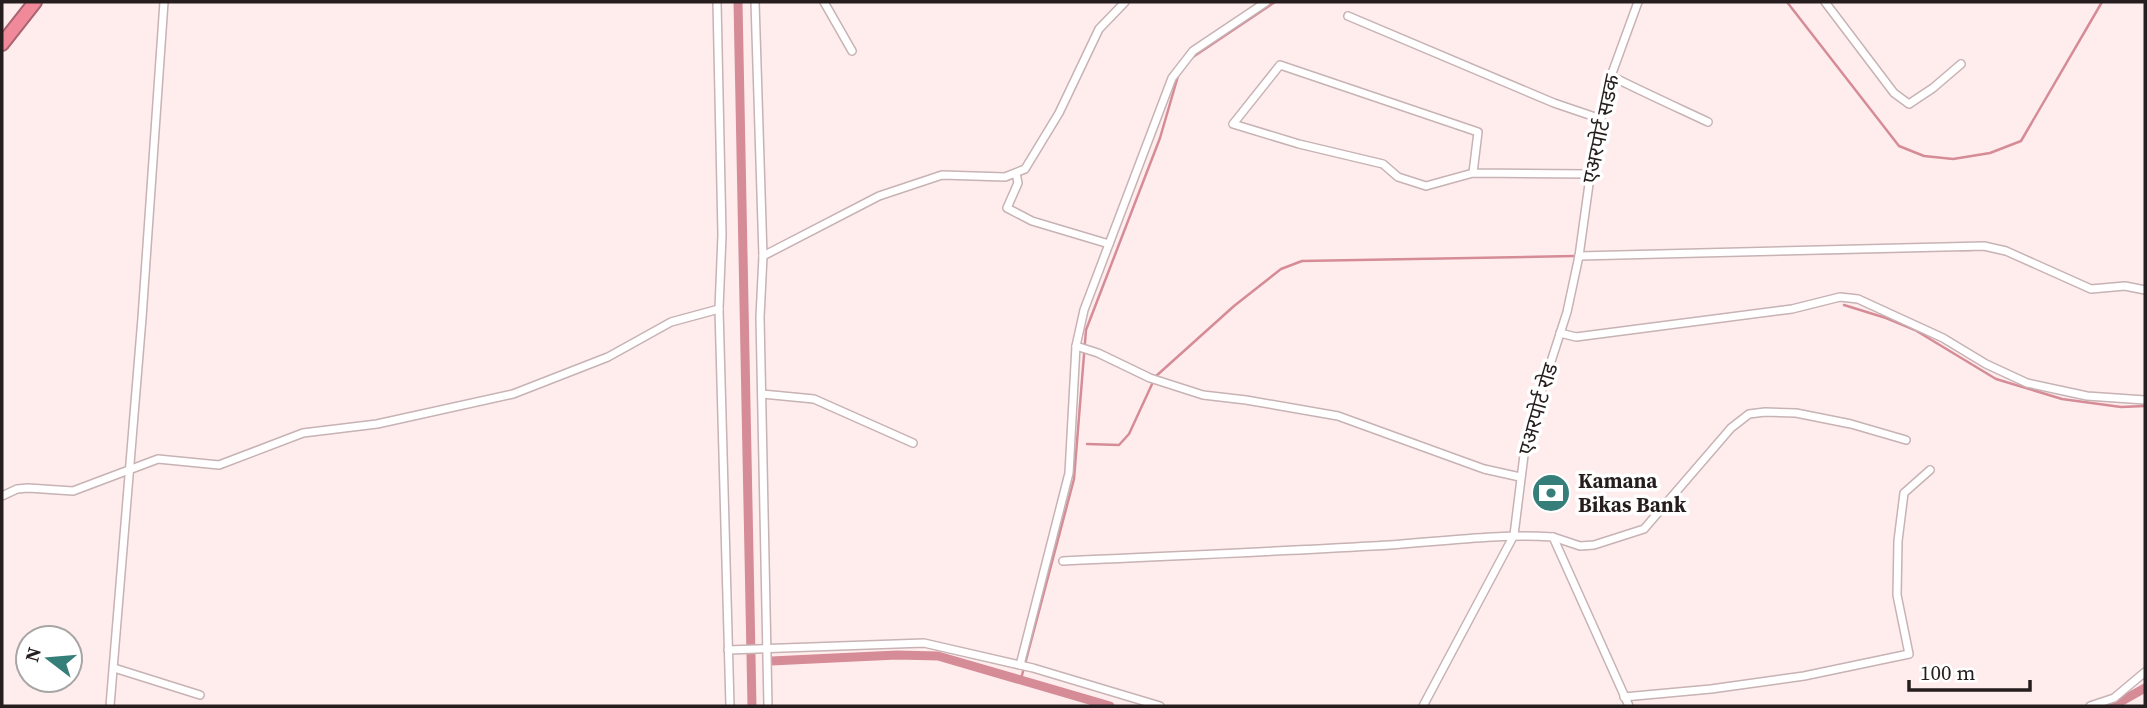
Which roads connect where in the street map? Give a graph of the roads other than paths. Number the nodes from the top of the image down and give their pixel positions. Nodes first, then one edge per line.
1 (34, 2) edge
2 (164, 2) edge
3 (717, 2) edge
4 (755, 2) edge
5 (824, 2) edge
6 (1125, 2) edge
7 (1266, 2) edge
8 (1638, 2) edge
9 (1825, 2) edge
10 (1348, 16) dead end
11 (2, 44) edge
12 (852, 51) dead end
13 (1961, 64) dead end
14 (1611, 76) junction
15 (1601, 119) junction
16 (1709, 122) dead end
17 (1016, 173) junction
18 (1473, 173) junction
19 (1591, 174) junction
20 (1109, 244) junction
21 (763, 256) junction
22 (1578, 258) junction
23 (2145, 290) edge
24 (719, 309) junction
25 (1560, 333) junction
26 (1076, 346) junction
27 (762, 394) junction
28 (2145, 400) edge
29 (1906, 440) dead end
30 (913, 443) dead end
31 (130, 469) junction
32 (1930, 470) dead end
33 (1520, 477) junction
34 (2, 496) edge
35 (1514, 535) junction
36 (1553, 537) junction
37 (1063, 561) dead end
38 (766, 649) junction
39 (732, 650) junction
40 (1021, 665) junction
41 (114, 668) junction
42 (2145, 672) edge
43 (200, 695) dead end
44 (1624, 697) junction
45 (110, 706) edge
46 (730, 706) edge
47 (768, 706) edge
48 (1160, 706) edge
49 (1423, 706) edge
50 (1629, 706) edge
51 (2090, 706) edge

1 - 11 highway
2 - 31 street
3 - 24 street
4 - 21 street
5 - 12 street
6 - 17 street
7 - 20 street
8 - 14 street, एअरपोर्ट सडक
9 - 13 street
10 - 15 street
14 - 15 street, एअरपोर्ट सडक
14 - 16 street
15 - 19 street, एअरपोर्ट सडक
17 - 20 street
17 - 21 street
18 - 18 street
18 - 19 street
19 - 22 street, एअरपोर्ट सडक
20 - 26 street
21 - 27 street
22 - 23 street
22 - 25 street, एअरपोर्ट रोड
24 - 31 street
24 - 39 street
25 - 28 street
25 - 33 street, एअरपोर्ट रोड
26 - 33 street
26 - 40 street
27 - 30 street
27 - 38 street
29 - 36 street
31 - 34 street
31 - 41 street
32 - 44 street
33 - 35 street, एअरपोर्ट रोड
35 - 36 street
35 - 37 street
35 - 49 street, एअरपोर्ट रोड
36 - 44 street
38 - 39 street
38 - 40 street
38 - 47 street
39 - 46 street
40 - 48 street
41 - 43 street
41 - 45 street
42 - 51 street
44 - 50 street

